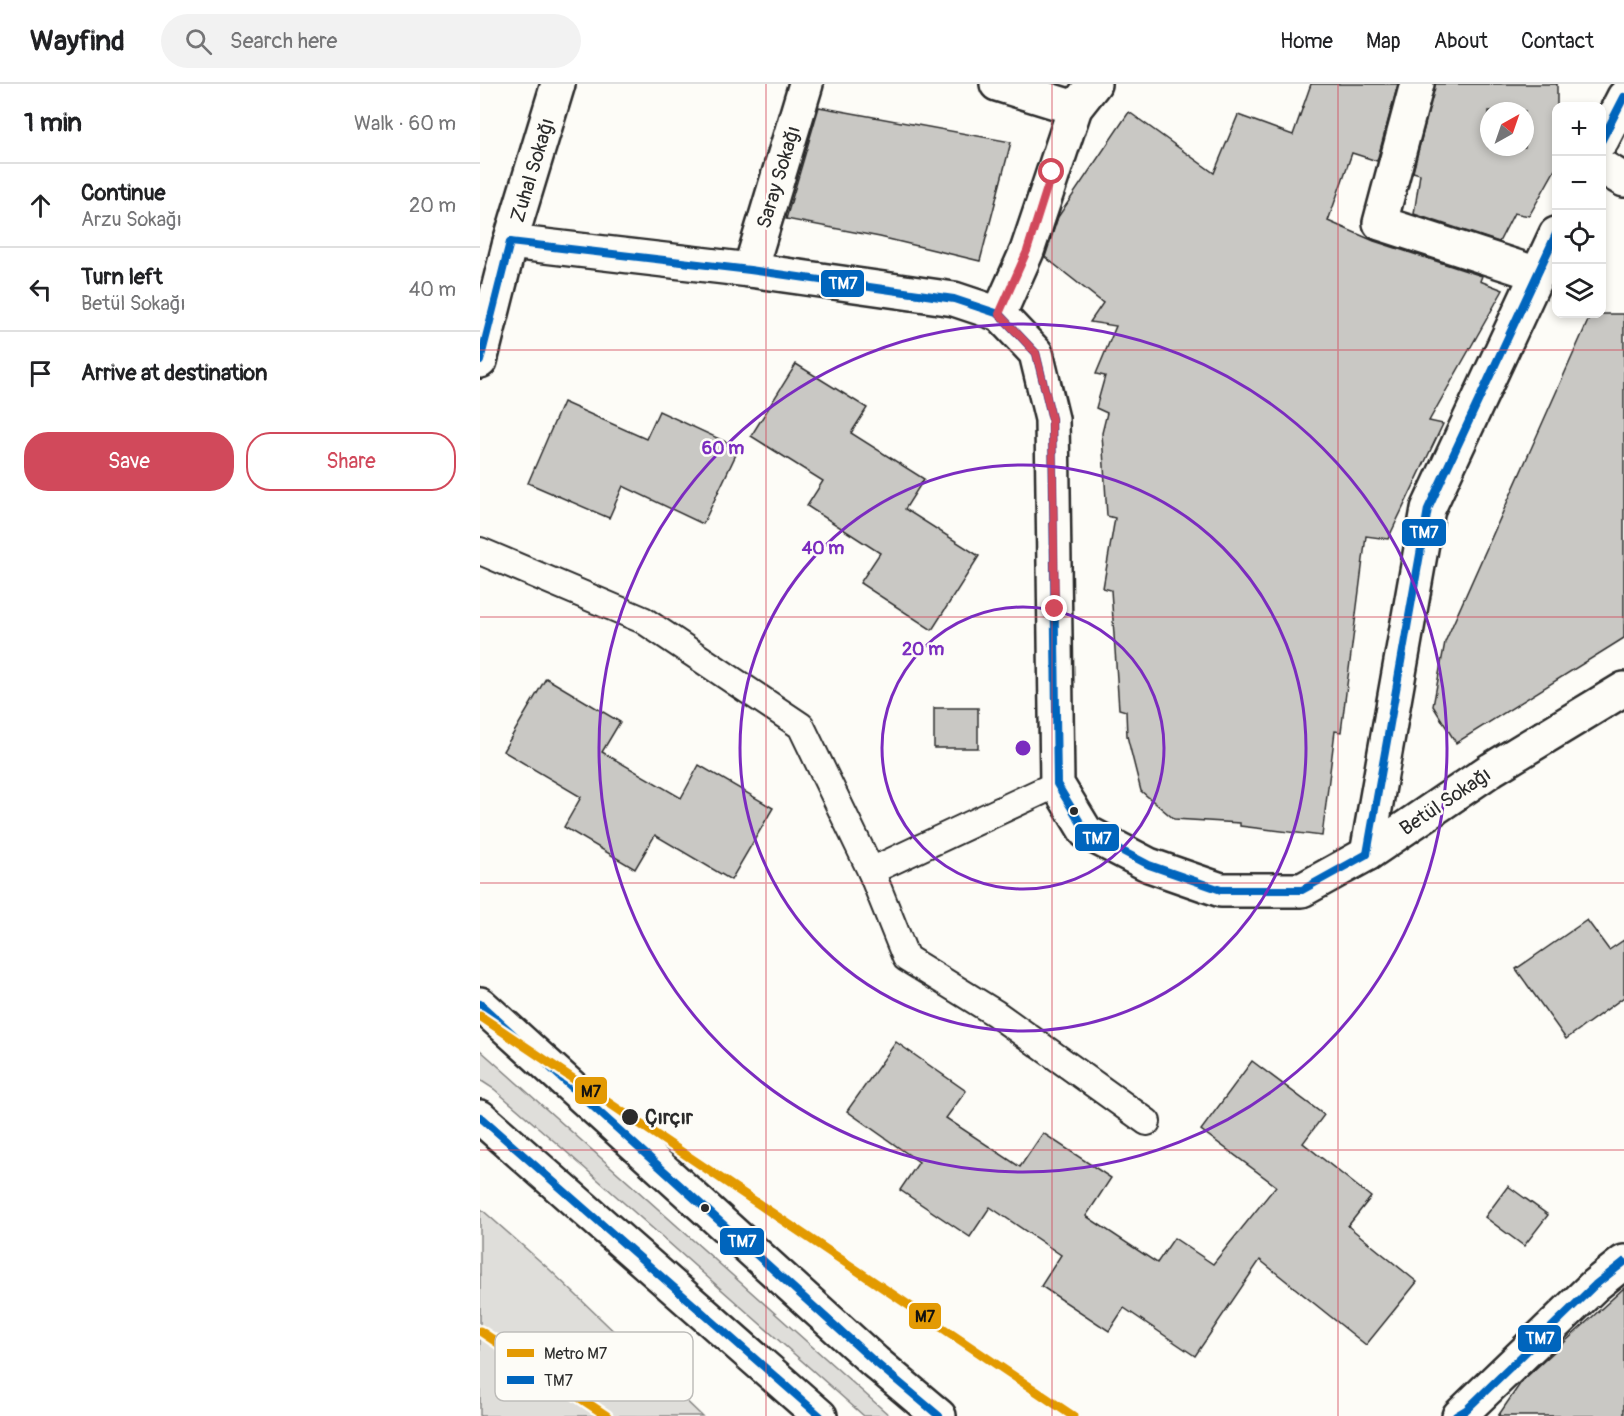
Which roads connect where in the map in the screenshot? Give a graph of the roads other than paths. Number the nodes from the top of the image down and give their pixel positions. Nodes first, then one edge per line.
1 (558, 84) edge
2 (806, 84) edge
3 (998, 84) edge
4 (1417, 84) edge
5 (1084, 96) edge
6 (1624, 97) edge
7 (1606, 132) edge
8 (1606, 169) edge
9 (1624, 180) edge
10 (510, 242) junction
11 (1552, 245) edge
12 (750, 270) junction
13 (1538, 274) junction
14 (999, 314) junction
15 (480, 361) edge
16 (480, 551) edge
17 (1624, 689) edge
18 (1057, 783) junction
19 (1367, 854) junction
20 (871, 871) junction
21 (480, 1004) edge
22 (480, 1117) edge
23 (1147, 1122) dead end
24 (1624, 1262) edge
25 (1461, 1414) edge
26 (819, 1416) edge
27 (939, 1416) edge

1 - 10 street, Zuhal Sokağı
2 - 12 street, Saray Sokağı
3 - 5 street
4 - 13 street
5 - 14 street
6 - 7 street
8 - 9 street
10 - 12 street, Betül Sokağı
10 - 15 street, Zuhal Sokağı
11 - 13 street
12 - 14 street, Betül Sokağı
13 - 19 street
14 - 18 street, Betül Sokağı
16 - 20 lane
17 - 19 street, Betül Sokağı
18 - 19 street, Betül Sokağı
18 - 20 lane
20 - 23 lane
21 - 27 street
22 - 26 street
24 - 25 street

